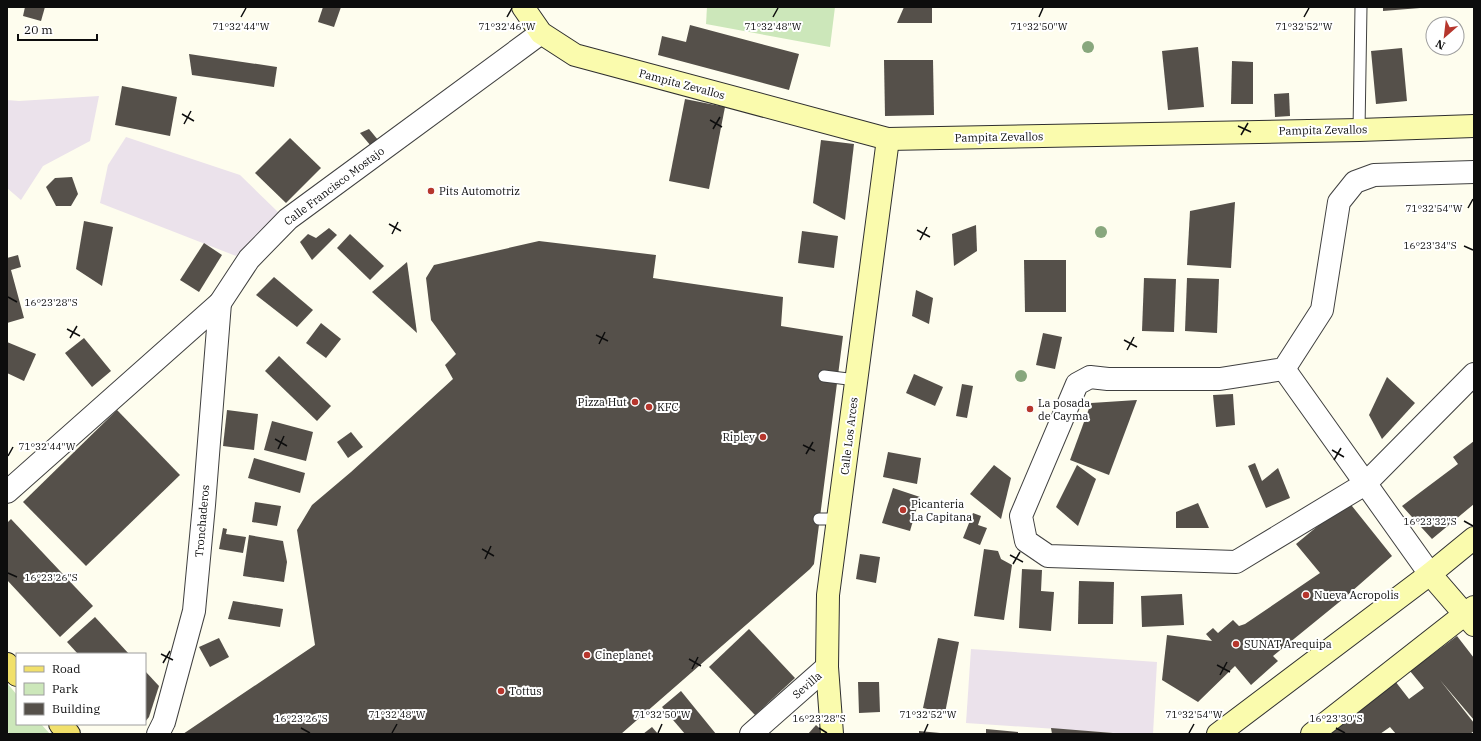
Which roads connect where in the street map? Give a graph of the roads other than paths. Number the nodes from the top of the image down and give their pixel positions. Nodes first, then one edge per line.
1 (523, 7) edge
2 (1361, 7) edge
3 (541, 33) junction
4 (1474, 126) edge
5 (1359, 130) junction
6 (888, 139) junction
7 (1474, 172) edge
8 (220, 303) junction
9 (1284, 369) junction
10 (1474, 374) edge
11 (824, 376) dead end
12 (856, 380) junction
13 (1364, 484) junction
14 (7, 492) edge
15 (1474, 538) edge
16 (1430, 574) junction
17 (1471, 615) edge
18 (7, 664) edge
19 (827, 667) junction
20 (16, 674) edge
21 (61, 725) edge
22 (69, 734) edge
23 (158, 734) edge
24 (751, 734) edge
25 (832, 734) edge
26 (1218, 734) edge
27 (1312, 734) edge

1 - 3 street
2 - 5 lane
3 - 6 street, Pampita Zevallos
3 - 8 street, Calle Francisco Mostajo
4 - 5 street, Pampita Zevallos
5 - 6 street, Pampita Zevallos
6 - 12 street, Calle Los Arces
7 - 9 street
8 - 14 street, Calle Francisco Mostajo
8 - 23 street, Tronchaderos
9 - 13 street
9 - 13 street
10 - 13 street
11 - 12 lane
12 - 19 street, Calle Los Arces
13 - 16 street
15 - 16 street
16 - 17 street
16 - 26 street
17 - 27 street
18 - 20 main road
19 - 24 street, Sevilla
19 - 25 street, Calle Los Arces
21 - 22 main road

